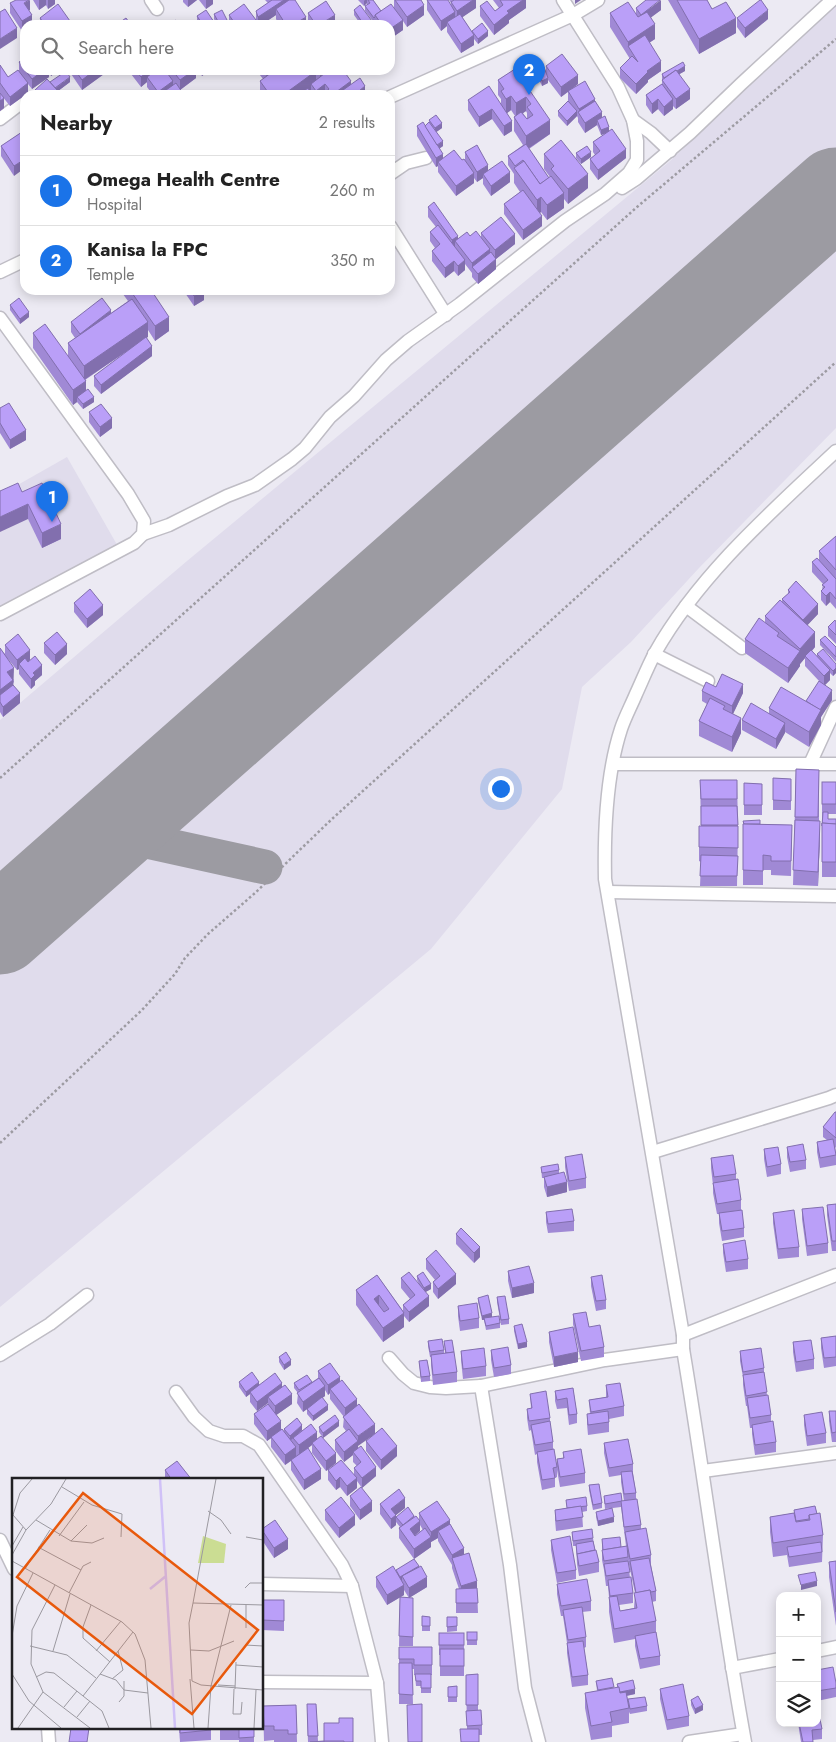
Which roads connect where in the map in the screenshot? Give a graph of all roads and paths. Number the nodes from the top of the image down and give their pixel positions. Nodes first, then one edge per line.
1 (563, 0) edge
2 (598, 0) edge
3 (832, 0) edge
4 (573, 16) junction
5 (836, 39) edge
6 (395, 95) edge
7 (20, 104) edge
8 (0, 119) edge
9 (633, 120) junction
10 (670, 151) junction
11 (426, 158) dead end
12 (395, 171) edge
13 (605, 194) junction
14 (395, 234) edge
15 (20, 262) edge
16 (0, 272) edge
17 (446, 314) junction
18 (0, 318) edge
19 (836, 362) edge
20 (836, 451) edge
21 (143, 534) junction
22 (686, 606) junction
23 (0, 614) edge
24 (742, 648) dead end
25 (654, 654) junction
26 (708, 681) edge
27 (836, 706) edge
28 (614, 764) junction
29 (810, 764) junction
30 (836, 764) edge
31 (0, 778) edge
32 (608, 892) junction
33 (836, 896) edge
34 (836, 1094) edge
35 (0, 1143) edge
36 (653, 1152) junction
37 (836, 1276) edge
38 (87, 1295) dead end
39 (683, 1335) junction
40 (683, 1349) junction
41 (0, 1355) edge
42 (389, 1358) dead end
43 (481, 1386) junction
44 (176, 1392) dead end
45 (836, 1453) edge
46 (703, 1471) junction
47 (0, 1540) edge
48 (12, 1565) edge
49 (264, 1584) edge
50 (352, 1586) junction
51 (836, 1647) edge
52 (821, 1650) edge
53 (776, 1660) edge
54 (732, 1668) junction
55 (264, 1682) edge
56 (377, 1684) junction
57 (744, 1738) edge
58 (382, 1742) edge
59 (539, 1742) edge
60 (689, 1742) edge

1 - 4 street
2 - 4 street
3 - 10 street
4 - 6 street
4 - 9 street
5 - 31 path
7 - 8 street
9 - 10 street
9 - 13 street
10 - 13 street
11 - 12 street
13 - 17 street
14 - 17 street
15 - 16 street
17 - 21 street
18 - 21 street
19 - 35 path
20 - 22 street
21 - 23 street
22 - 24 street
22 - 25 street
25 - 26 street
25 - 28 street
27 - 29 street
28 - 29 street
28 - 32 street
29 - 30 street
32 - 33 street
32 - 36 street
34 - 36 street
36 - 39 street
37 - 39 street
38 - 41 street
39 - 40 street
40 - 43 street
40 - 46 street
42 - 43 street
43 - 59 street
44 - 50 street
45 - 46 street
46 - 54 street
47 - 48 street
49 - 50 street
50 - 56 street
51 - 52 street
53 - 54 street
54 - 57 street
55 - 56 street
56 - 58 street
57 - 60 street

